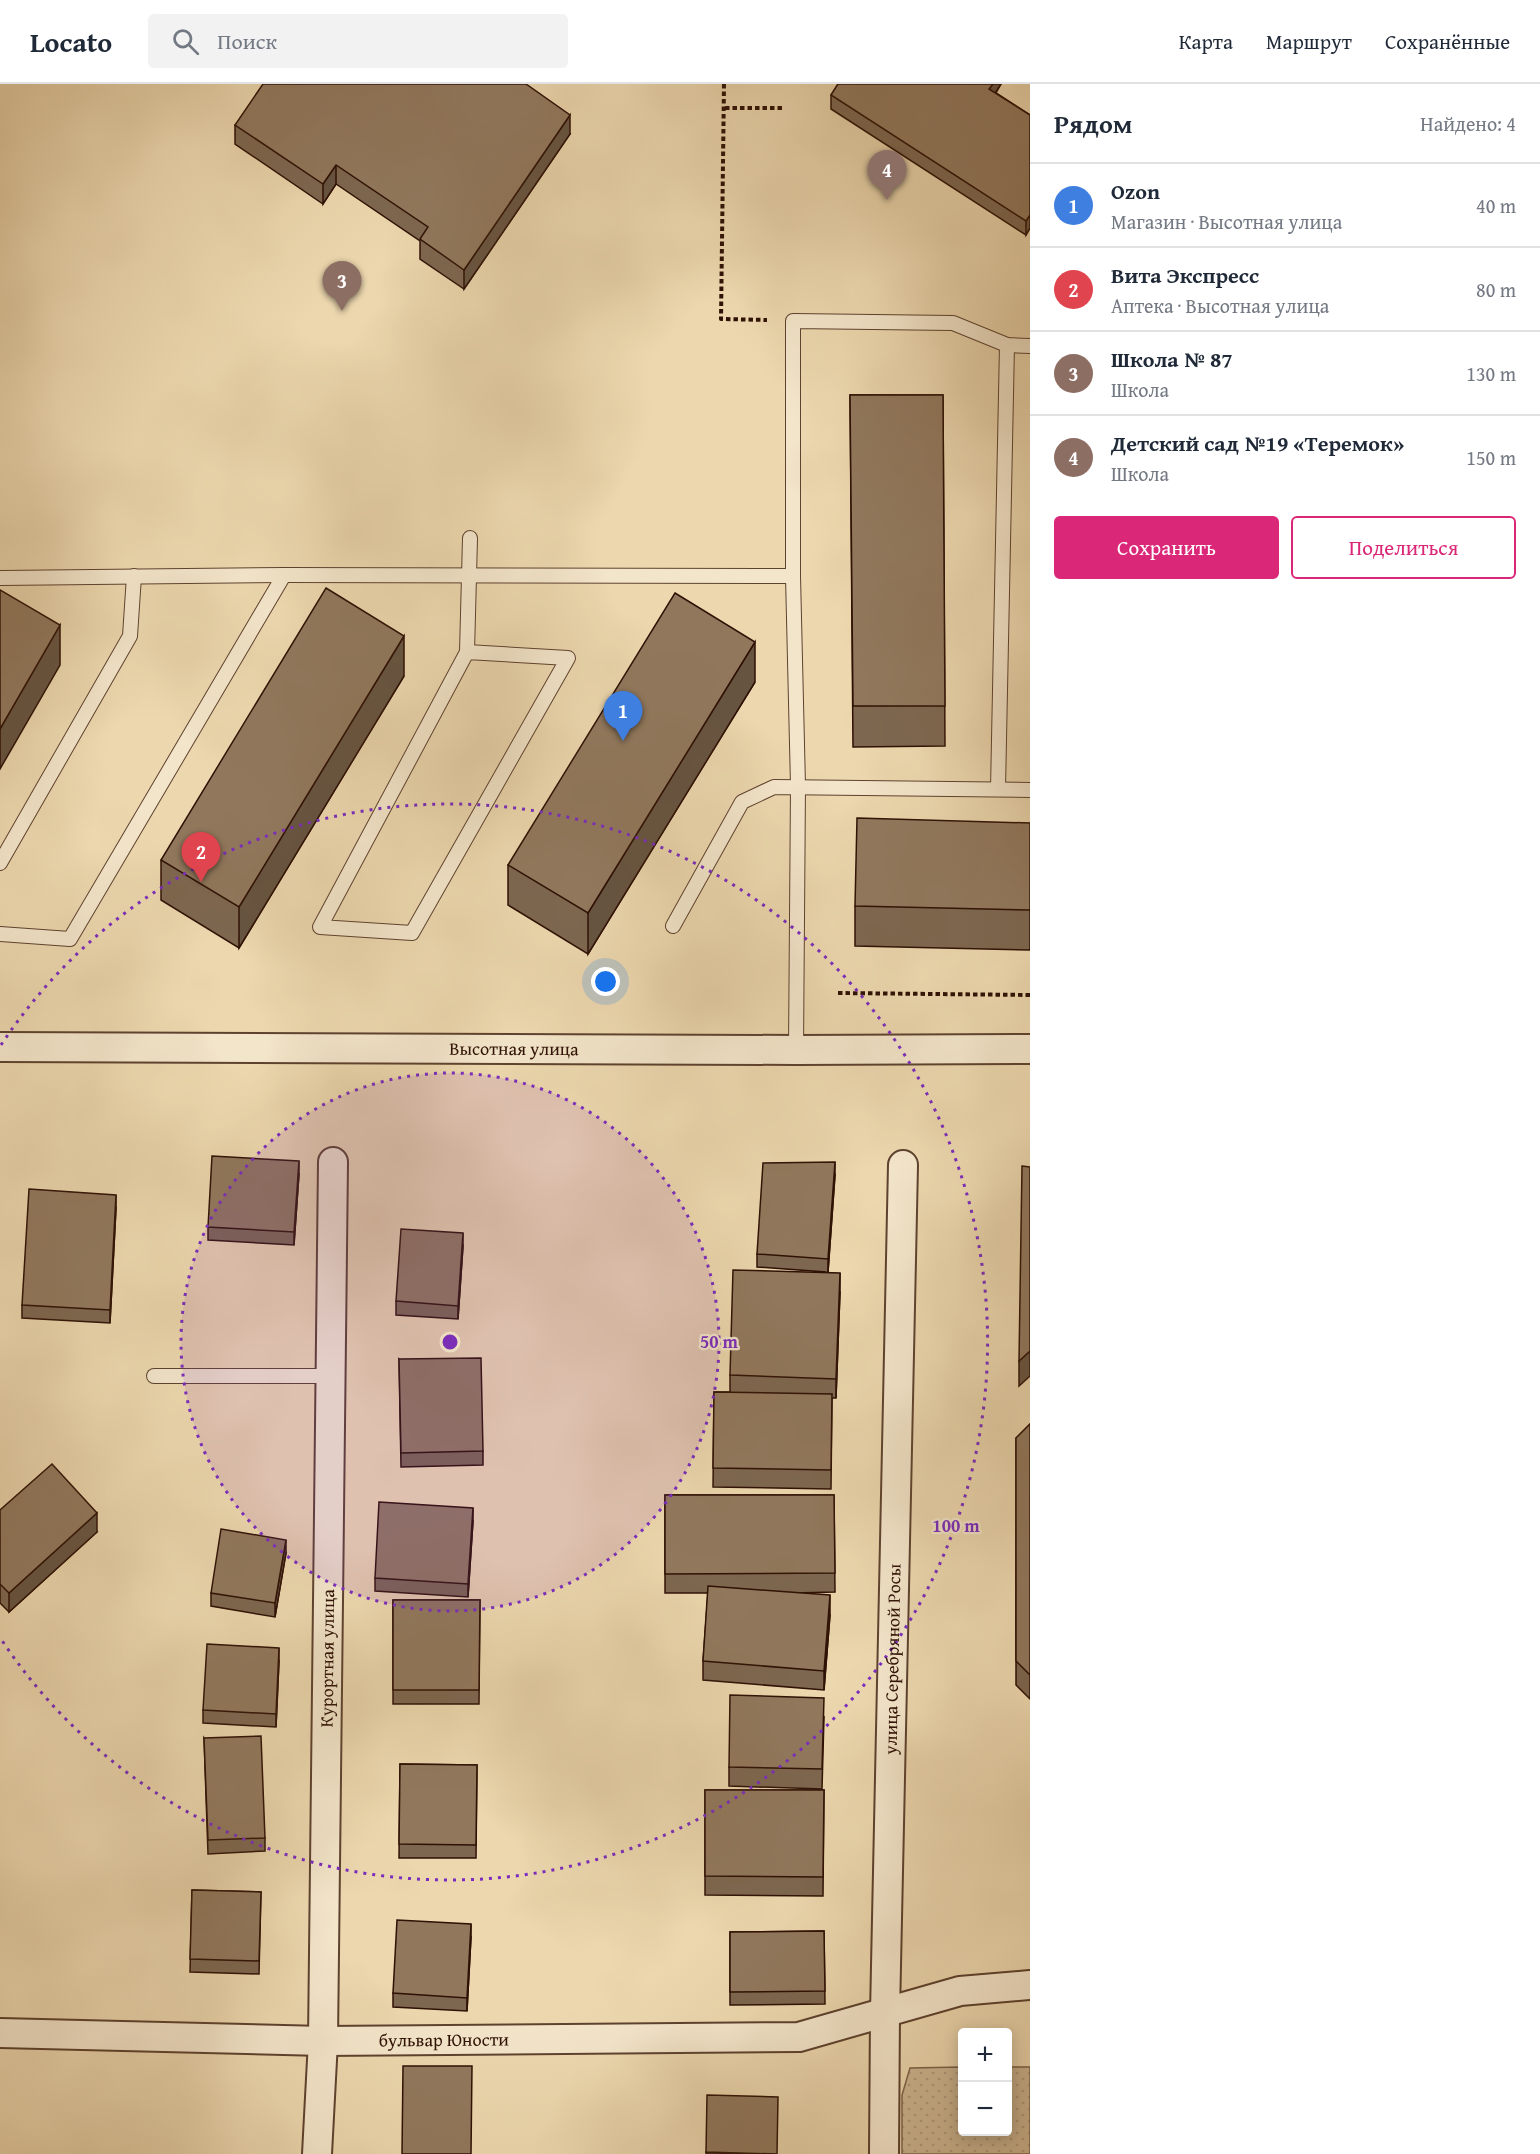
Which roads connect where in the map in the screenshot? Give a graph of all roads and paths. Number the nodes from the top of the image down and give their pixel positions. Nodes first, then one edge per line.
1 (724, 84) edge
2 (725, 108) junction
3 (784, 108) dead end
4 (793, 321) junction
5 (1007, 345) junction
6 (1030, 346) edge
7 (470, 538) dead end
8 (284, 575) junction
9 (134, 576) junction
10 (468, 576) junction
11 (793, 576) junction
12 (0, 578) edge
13 (467, 652) junction
14 (798, 786) junction
15 (998, 789) junction
16 (1030, 790) edge
17 (0, 863) edge
18 (673, 926) dead end
19 (0, 934) edge
20 (838, 993) dead end
21 (1030, 995) edge
22 (0, 1047) edge
23 (1030, 1049) edge
24 (796, 1050) junction
25 (333, 1162) dead end
26 (903, 1165) dead end
27 (154, 1376) dead end
28 (329, 1376) junction
29 (1030, 1985) edge
30 (885, 2013) junction
31 (0, 2033) edge
32 (323, 2041) junction
33 (318, 2154) edge
34 (884, 2154) edge

1 - 2 path
2 - 3 path
2 - 4 path
4 - 5 lane
4 - 11 lane
5 - 6 lane
5 - 15 lane
7 - 10 lane
8 - 9 lane
8 - 10 lane
8 - 19 lane
9 - 12 lane
9 - 17 lane
10 - 11 lane
10 - 13 lane
11 - 14 lane
13 - 13 lane
14 - 15 lane
14 - 18 lane
14 - 24 lane
15 - 16 lane
20 - 21 path
22 - 24 street, Высотная улица
23 - 24 street, Высотная улица
25 - 28 street, Курортная улица
26 - 30 street, улица Серебряной Росы
27 - 28 lane
28 - 32 street, Курортная улица
29 - 30 street, бульвар Юности
30 - 32 street, бульвар Юности
30 - 34 street, улица Серебряной Росы
31 - 32 street, бульвар Юности
32 - 33 street, Курортная улица

